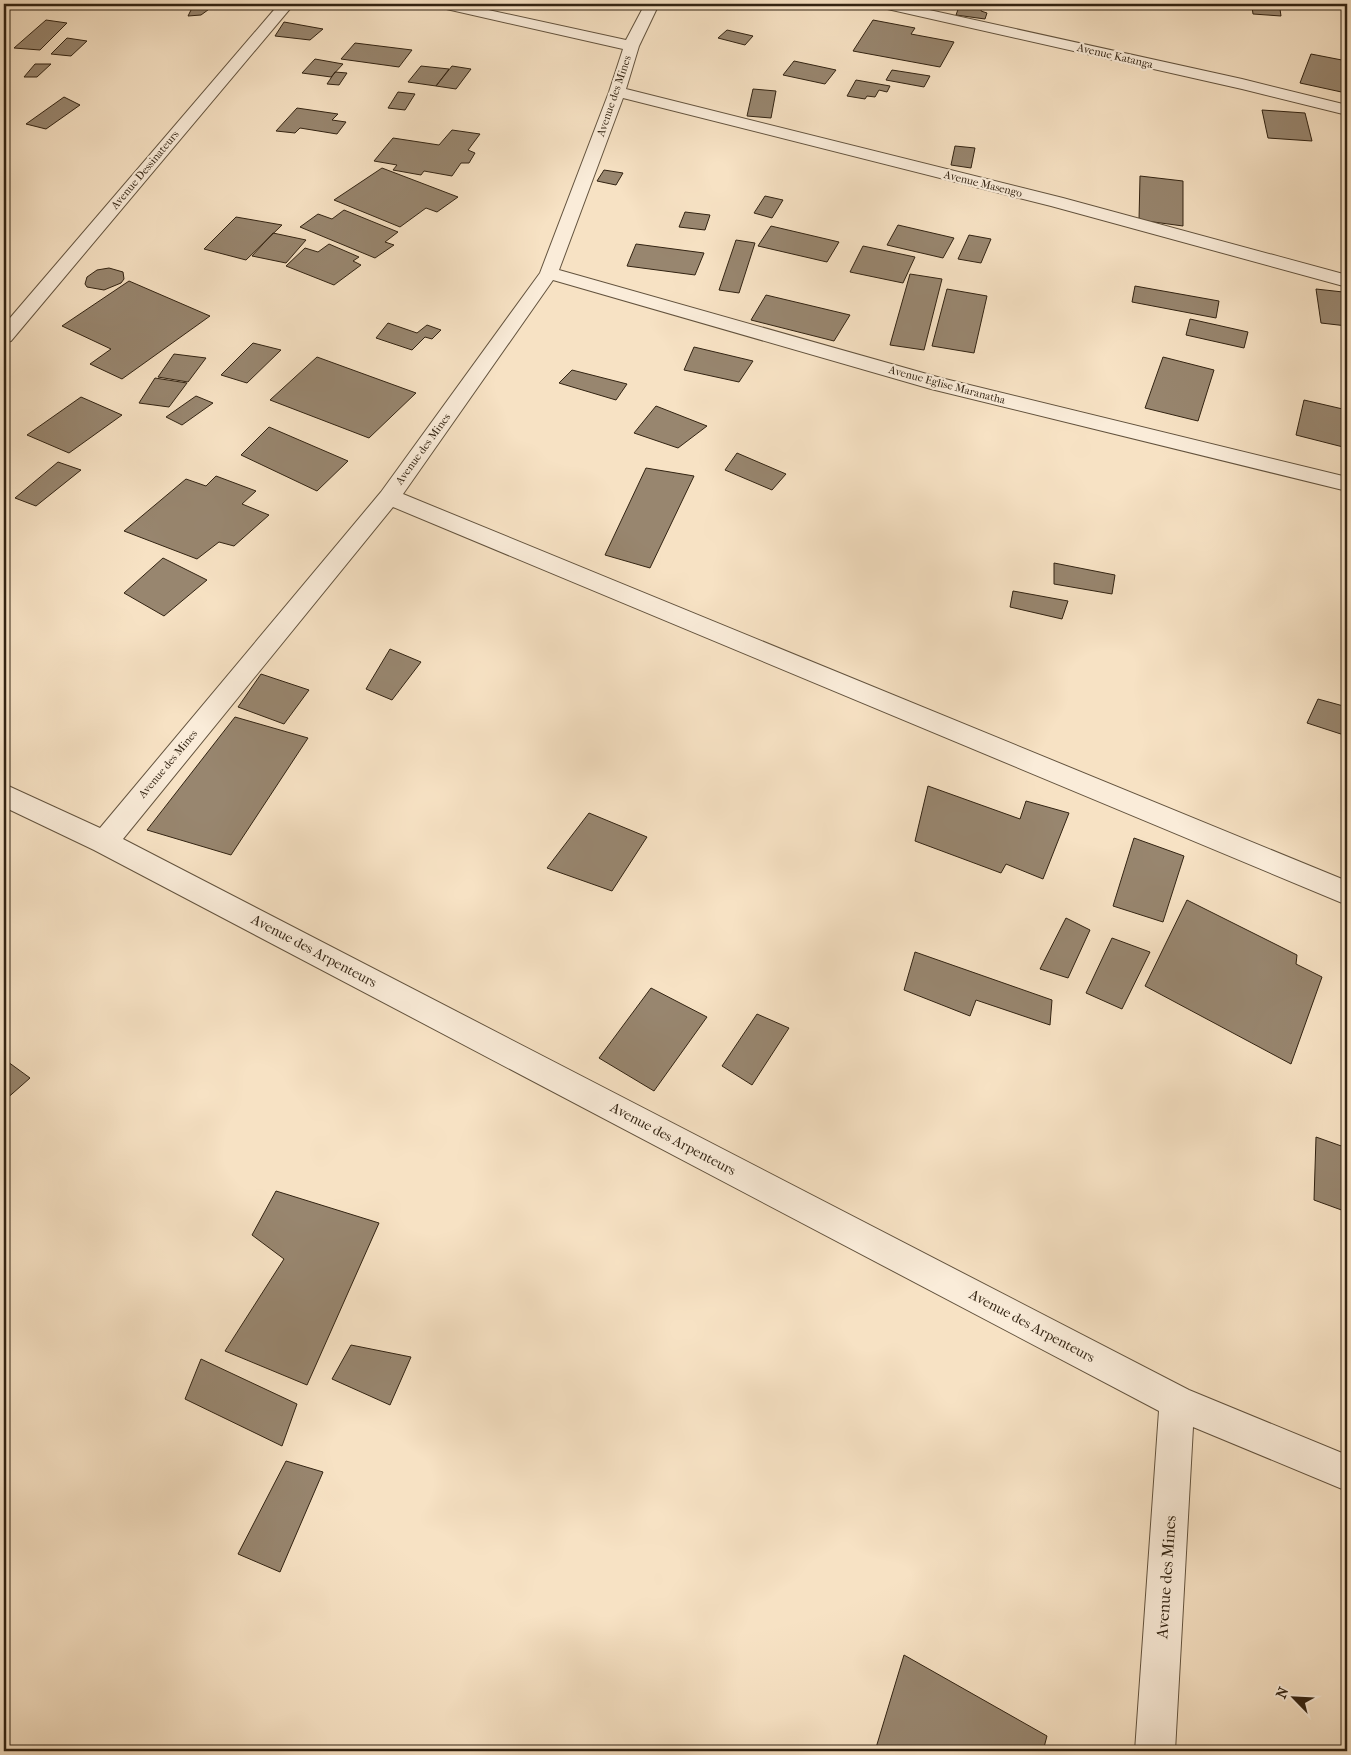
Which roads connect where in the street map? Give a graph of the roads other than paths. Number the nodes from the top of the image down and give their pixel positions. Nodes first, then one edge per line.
1 (287, 4) edge
2 (442, 4) edge
3 (652, 4) edge
4 (882, 4) edge
5 (631, 46) junction
6 (617, 92) junction
7 (1347, 110) edge
8 (549, 273) junction
9 (1347, 281) edge
10 (4, 337) edge
11 (1347, 484) edge
12 (389, 497) junction
13 (4, 795) edge
14 (104, 842) junction
15 (1347, 893) edge
16 (1177, 1402) junction
17 (1347, 1473) edge
18 (1155, 1751) edge

1 - 10 street, Avenue Dessinateurs
2 - 5 street
3 - 5 street, Avenue des Mines
4 - 7 street, Avenue Katanga
5 - 6 street, Avenue des Mines
6 - 8 street, Avenue des Mines
6 - 9 street, Avenue Masengo
8 - 11 street, Avenue Eglise Maranatha
8 - 12 street, Avenue des Mines
12 - 14 street, Avenue des Mines
12 - 15 street
13 - 14 street, Avenue des Arpenteurs
14 - 16 street, Avenue des Arpenteurs
16 - 17 street, Avenue des Arpenteurs
16 - 18 street, Avenue des Mines

